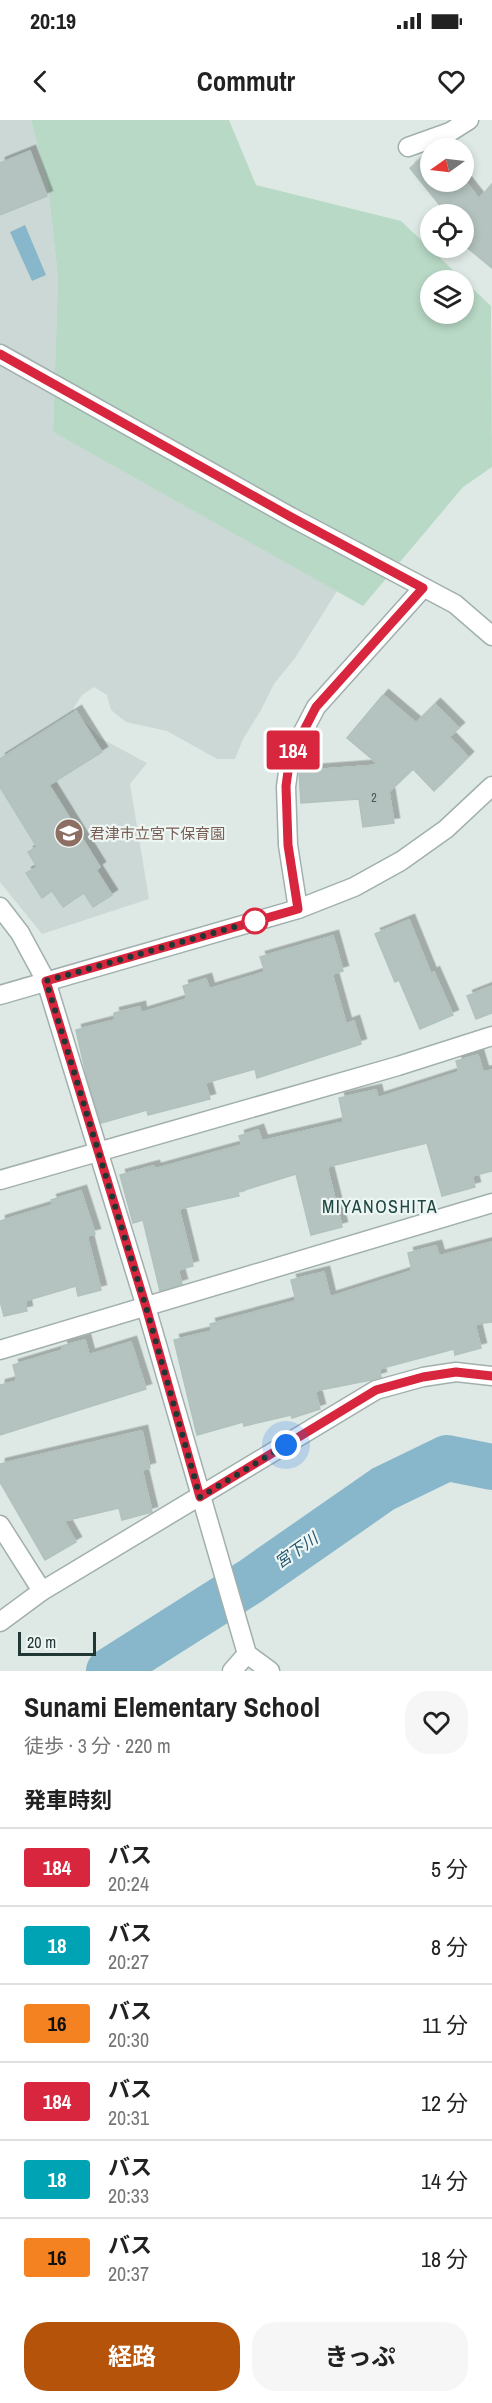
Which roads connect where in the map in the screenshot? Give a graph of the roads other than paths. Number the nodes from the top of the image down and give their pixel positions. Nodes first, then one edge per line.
1 (469, 120) edge
2 (408, 147) dead end
3 (0, 354) edge
4 (423, 588) junction
5 (492, 636) edge
6 (492, 786) edge
7 (0, 907) edge
8 (298, 909) junction
9 (46, 981) junction
10 (0, 995) edge
11 (492, 1036) edge
12 (98, 1151) junction
13 (0, 1180) edge
14 (492, 1203) edge
15 (146, 1307) junction
16 (0, 1350) edge
17 (492, 1376) edge
18 (200, 1497) junction
19 (0, 1525) edge
20 (42, 1591) junction
21 (0, 1622) edge
22 (247, 1654) junction
23 (231, 1671) edge
24 (270, 1671) edge

1 - 2 street
3 - 4 street
4 - 5 street
4 - 8 street
6 - 8 street
7 - 9 street
8 - 9 street
9 - 10 street
9 - 12 street
11 - 12 street
12 - 13 street
12 - 15 street
14 - 15 street
15 - 16 street
15 - 18 street
17 - 18 street
18 - 20 street
18 - 22 street
19 - 20 street
20 - 21 street
22 - 23 street
22 - 24 street

